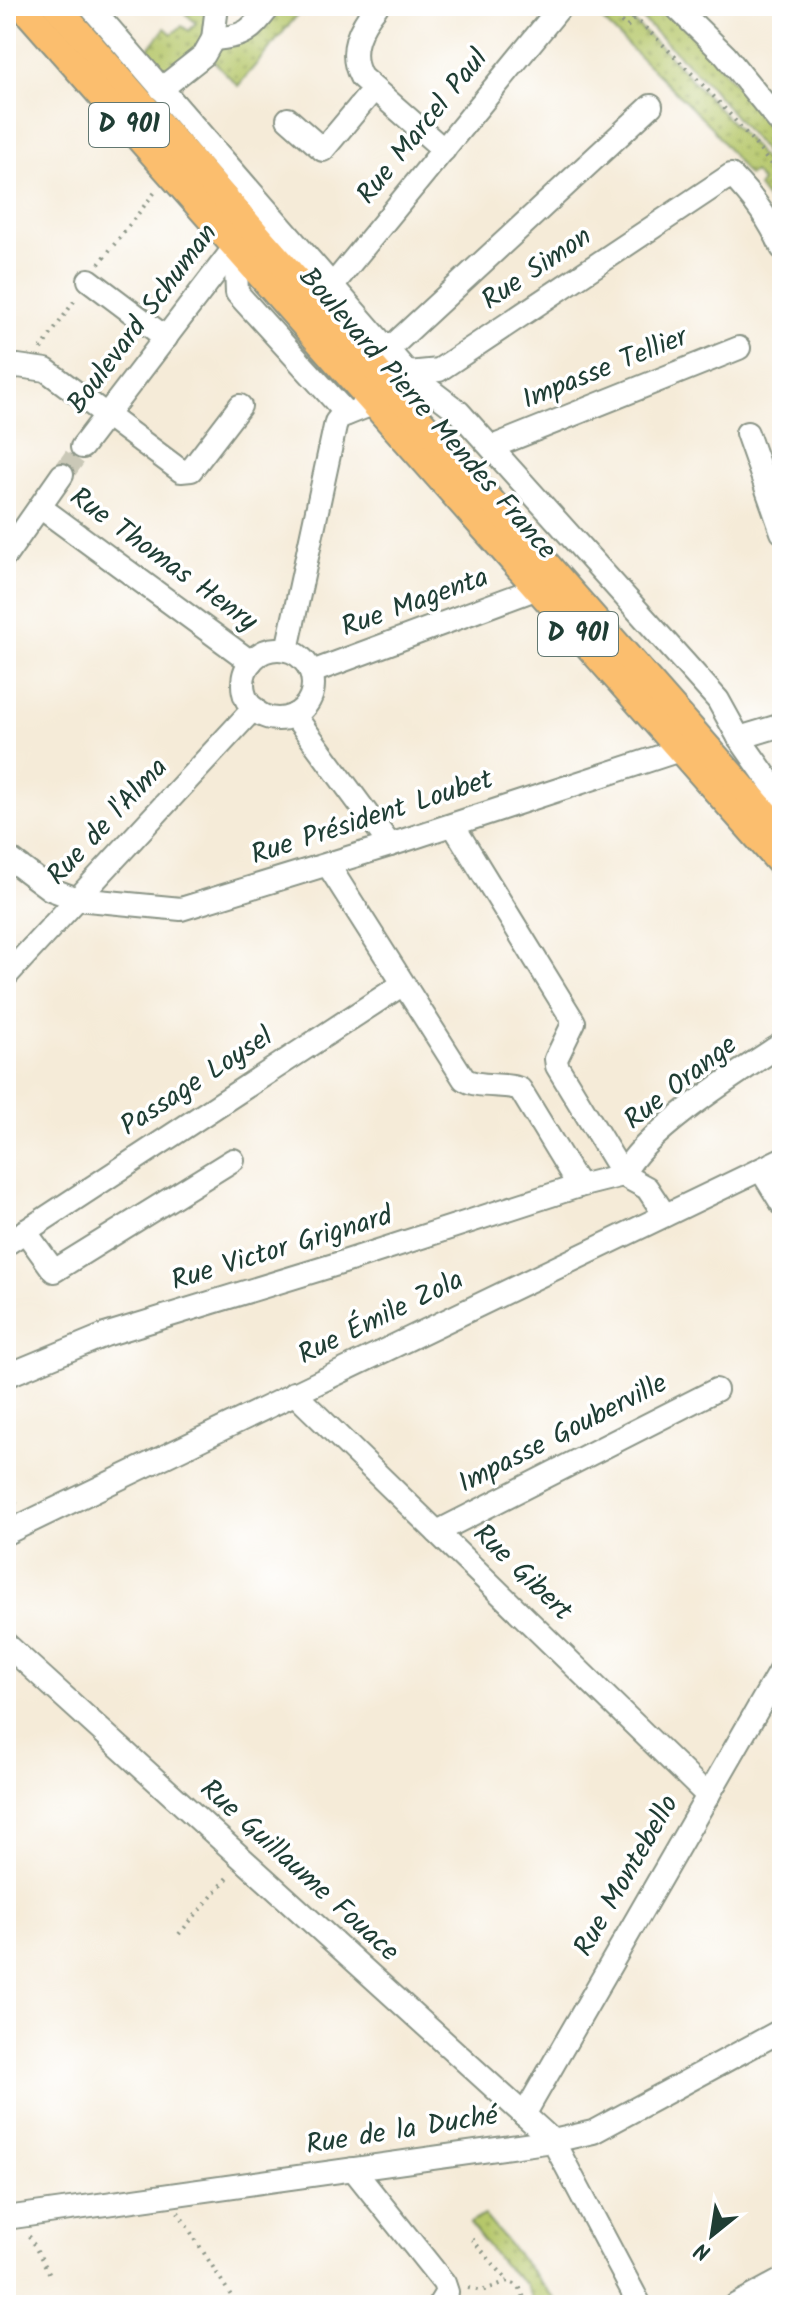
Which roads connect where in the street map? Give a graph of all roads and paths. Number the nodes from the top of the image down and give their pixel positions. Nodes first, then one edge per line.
1 (22, 6) edge
2 (56, 6) edge
3 (90, 6) edge
4 (217, 6) edge
5 (270, 6) edge
6 (377, 6) edge
7 (603, 6) edge
8 (622, 6) edge
9 (675, 6) edge
10 (559, 7) edge
11 (635, 18) junction
12 (213, 39) junction
13 (161, 89) junction
14 (374, 89) junction
15 (651, 106) dead end
16 (288, 119) dead end
17 (782, 125) edge
18 (444, 150) junction
19 (782, 180) edge
20 (251, 228) junction
21 (782, 248) edge
22 (89, 280) dead end
23 (332, 286) junction
24 (237, 293) junction
25 (193, 303) junction
26 (166, 338) junction
27 (739, 348) dead end
28 (388, 350) junction
29 (6, 369) edge
30 (391, 388) junction
31 (240, 406) dead end
32 (347, 414) junction
33 (106, 416) junction
34 (747, 433) dead end
35 (82, 447) tunnel mouth
36 (492, 447) junction
37 (62, 475) tunnel mouth
38 (40, 507) junction
39 (782, 532) edge
40 (6, 555) edge
41 (538, 588) junction
42 (287, 650) junction
43 (251, 662) junction
44 (312, 672) junction
45 (254, 708) junction
46 (294, 715) junction
47 (782, 725) edge
48 (739, 738) junction
49 (680, 750) junction
50 (782, 799) edge
51 (453, 825) junction
52 (782, 832) edge
53 (390, 845) junction
54 (6, 856) edge
55 (328, 865) junction
56 (782, 865) edge
57 (77, 899) junction
58 (6, 976) edge
59 (403, 984) junction
60 (782, 1044) edge
61 (782, 1159) edge
62 (233, 1160) dead end
63 (761, 1170) junction
64 (623, 1175) junction
65 (579, 1186) junction
66 (782, 1204) edge
67 (665, 1215) junction
68 (15, 1238) edge
69 (6, 1376) edge
70 (716, 1390) dead end
71 (294, 1393) junction
72 (437, 1532) junction
73 (6, 1533) edge
74 (6, 1644) edge
75 (782, 1667) edge
76 (708, 1796) junction
77 (244, 1861) junction
78 (179, 1934) dead end
79 (782, 2030) edge
80 (524, 2115) junction
81 (553, 2141) junction
82 (353, 2169) junction
83 (168, 2196) junction
84 (12, 2217) edge
85 (472, 2239) dead end
86 (51, 2276) dead end
87 (782, 2280) edge
88 (508, 2281) junction
89 (442, 2296) edge
90 (237, 2305) edge
91 (527, 2305) edge
92 (640, 2305) edge
93 (736, 2305) edge

1 - 20 main road, Boulevard Pierre Mendes France / D 901
2 - 20 main road, Boulevard Pierre Mendes France / D 901
3 - 13 street, Boulevard Pierre Mendes France
4 - 12 street
5 - 12 street
6 - 14 street
7 - 11 path
8 - 11 path
9 - 17 street
10 - 18 street, Rue Marcel Paul
11 - 19 path
12 - 13 street
13 - 20 street, Boulevard Pierre Mendes France
14 - 16 street
14 - 18 street
15 - 28 street
18 - 23 street, Rue Marcel Paul
20 - 23 street, Boulevard Pierre Mendes France
20 - 24 street
20 - 25 street, Boulevard Schuman
20 - 30 main road, Boulevard Pierre Mendes France / D 901
21 - 30 street, Rue Simon
22 - 26 street
23 - 28 street, Boulevard Pierre Mendes France
24 - 25 street
24 - 32 street
25 - 26 street, Boulevard Schuman
26 - 33 street, Boulevard Schuman
27 - 36 street, Impasse Tellier
28 - 30 street, Boulevard Pierre Mendes France
29 - 33 street
30 - 32 street, Rue Simon
30 - 36 street, Boulevard Pierre Mendes France
30 - 41 main road, Boulevard Pierre Mendes France / D 901
30 - 52 main road, Boulevard Pierre Mendes France / D 901
31 - 33 street
32 - 42 street
33 - 35 street, Boulevard Schuman
34 - 39 street
36 - 48 street, Boulevard Pierre Mendes France
37 - 38 street
38 - 40 street
38 - 43 street, Rue Thomas Henry
41 - 44 street, Rue Magenta
41 - 49 main road, Boulevard Pierre Mendes France / D 901
42 - 43 street
42 - 44 street
43 - 45 street
44 - 46 street
45 - 46 street
45 - 57 street, Rue de l'Alma
46 - 53 street
47 - 48 street
48 - 50 street, Boulevard Pierre Mendes France
49 - 51 street, Rue Président Loubet
49 - 56 main road, Boulevard Pierre Mendes France / D 901
51 - 53 street, Rue Président Loubet
51 - 64 street
53 - 55 street, Rue Président Loubet
54 - 57 street, Rue Président Loubet
55 - 57 street, Rue Président Loubet
55 - 59 street
57 - 58 street, Rue de l'Alma
59 - 65 street
59 - 68 street, Passage Loysel
60 - 64 street, Rue Orange
61 - 63 street, Rue Émile Zola
62 - 68 street, Passage Loysel
63 - 66 street
63 - 67 street, Rue Émile Zola
64 - 65 street, Rue Victor Grignard
64 - 67 street
65 - 69 street, Rue Victor Grignard
67 - 71 street, Rue Émile Zola
70 - 72 street, Impasse Gouberville
71 - 72 street, Rue Gibert
71 - 73 street, Rue Émile Zola
72 - 76 street, Rue Gibert
74 - 77 street, Rue Guillaume Fouace
75 - 76 street, Rue Montebello
76 - 80 street, Rue Montebello
77 - 78 path
77 - 80 street, Rue Guillaume Fouace
79 - 81 street, Rue de la Duché
80 - 81 street, Rue Guillaume Fouace
81 - 82 street, Rue de la Duché
81 - 92 street
82 - 83 street, Rue de la Duché
82 - 89 street
83 - 84 street, Rue de la Duché
83 - 90 path
84 - 86 path
85 - 88 path
87 - 93 street
88 - 89 path
88 - 91 path

